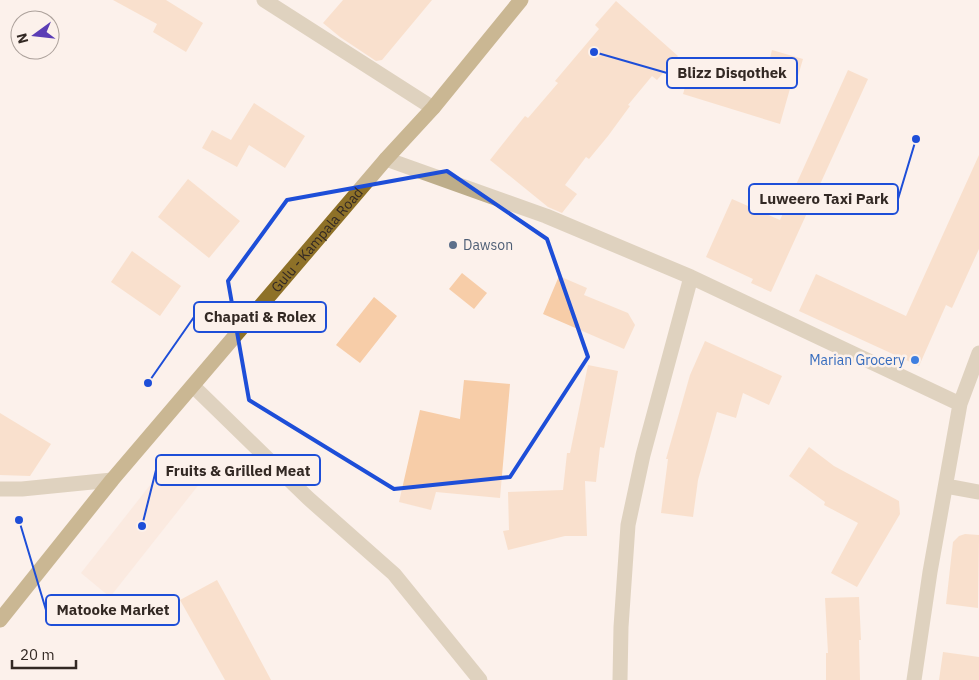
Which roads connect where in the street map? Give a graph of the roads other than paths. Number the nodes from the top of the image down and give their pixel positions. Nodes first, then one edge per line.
1 (264, 0) edge
2 (521, 0) edge
3 (432, 108) junction
4 (386, 160) junction
5 (691, 277) junction
6 (979, 353) edge
7 (193, 386) junction
8 (960, 404) junction
9 (112, 480) junction
10 (946, 486) junction
11 (0, 489) edge
12 (979, 492) edge
13 (0, 620) edge
14 (480, 680) edge
15 (620, 680) edge
16 (914, 680) edge

1 - 3 street
2 - 3 main road, Gulu - Kampala Road
3 - 4 main road, Gulu - Kampala Road
4 - 5 street
4 - 7 main road, Gulu - Kampala Road
5 - 8 street
5 - 15 street
6 - 8 street
7 - 9 main road, Gulu - Kampala Road
7 - 14 street
8 - 10 street
9 - 11 street
9 - 13 main road, Gulu - Kampala Road
10 - 12 street
10 - 16 street

